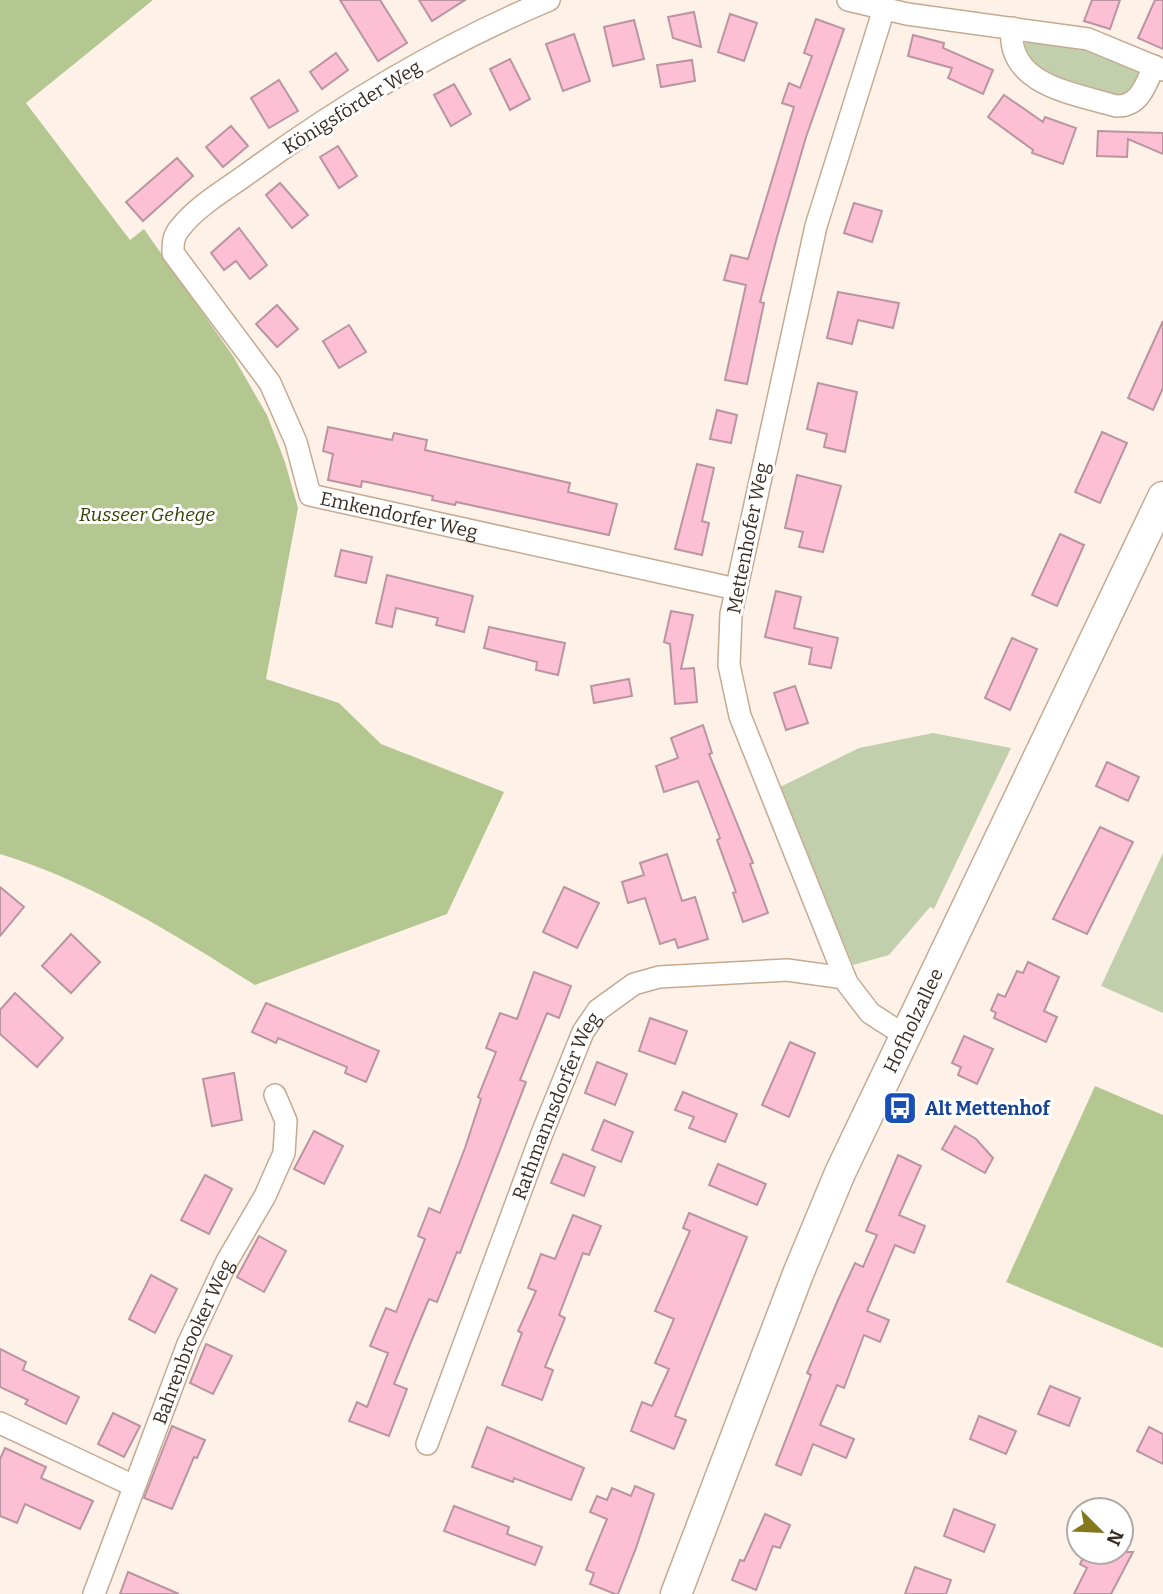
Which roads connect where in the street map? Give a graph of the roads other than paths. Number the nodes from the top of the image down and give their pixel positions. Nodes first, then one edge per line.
1 (549, 0) edge
2 (848, 0) edge
3 (884, 9) junction
4 (1012, 28) junction
5 (1158, 68) edge
6 (173, 239) joint
7 (1163, 497) edge
8 (736, 589) junction
9 (845, 978) junction
10 (904, 1035) junction
11 (275, 1095) dead end
12 (0, 1423) edge
13 (427, 1444) dead end
14 (134, 1486) junction
15 (94, 1594) edge
16 (676, 1594) edge

1 - 6 street, Königsförder Weg
2 - 3 street
3 - 4 street
3 - 8 street, Mettenhofer Weg
4 - 5 street
4 - 5 street
6 - 8 street, Emkendorfer Weg
7 - 10 street, Hofholzallee
8 - 9 street, Mettenhofer Weg
9 - 10 street, Mettenhofer Weg
9 - 13 street, Rathmannsdorfer Weg
10 - 16 street, Hofholzallee
11 - 14 street, Bahrenbrooker Weg
12 - 14 street
14 - 15 street, Bahrenbrooker Weg

